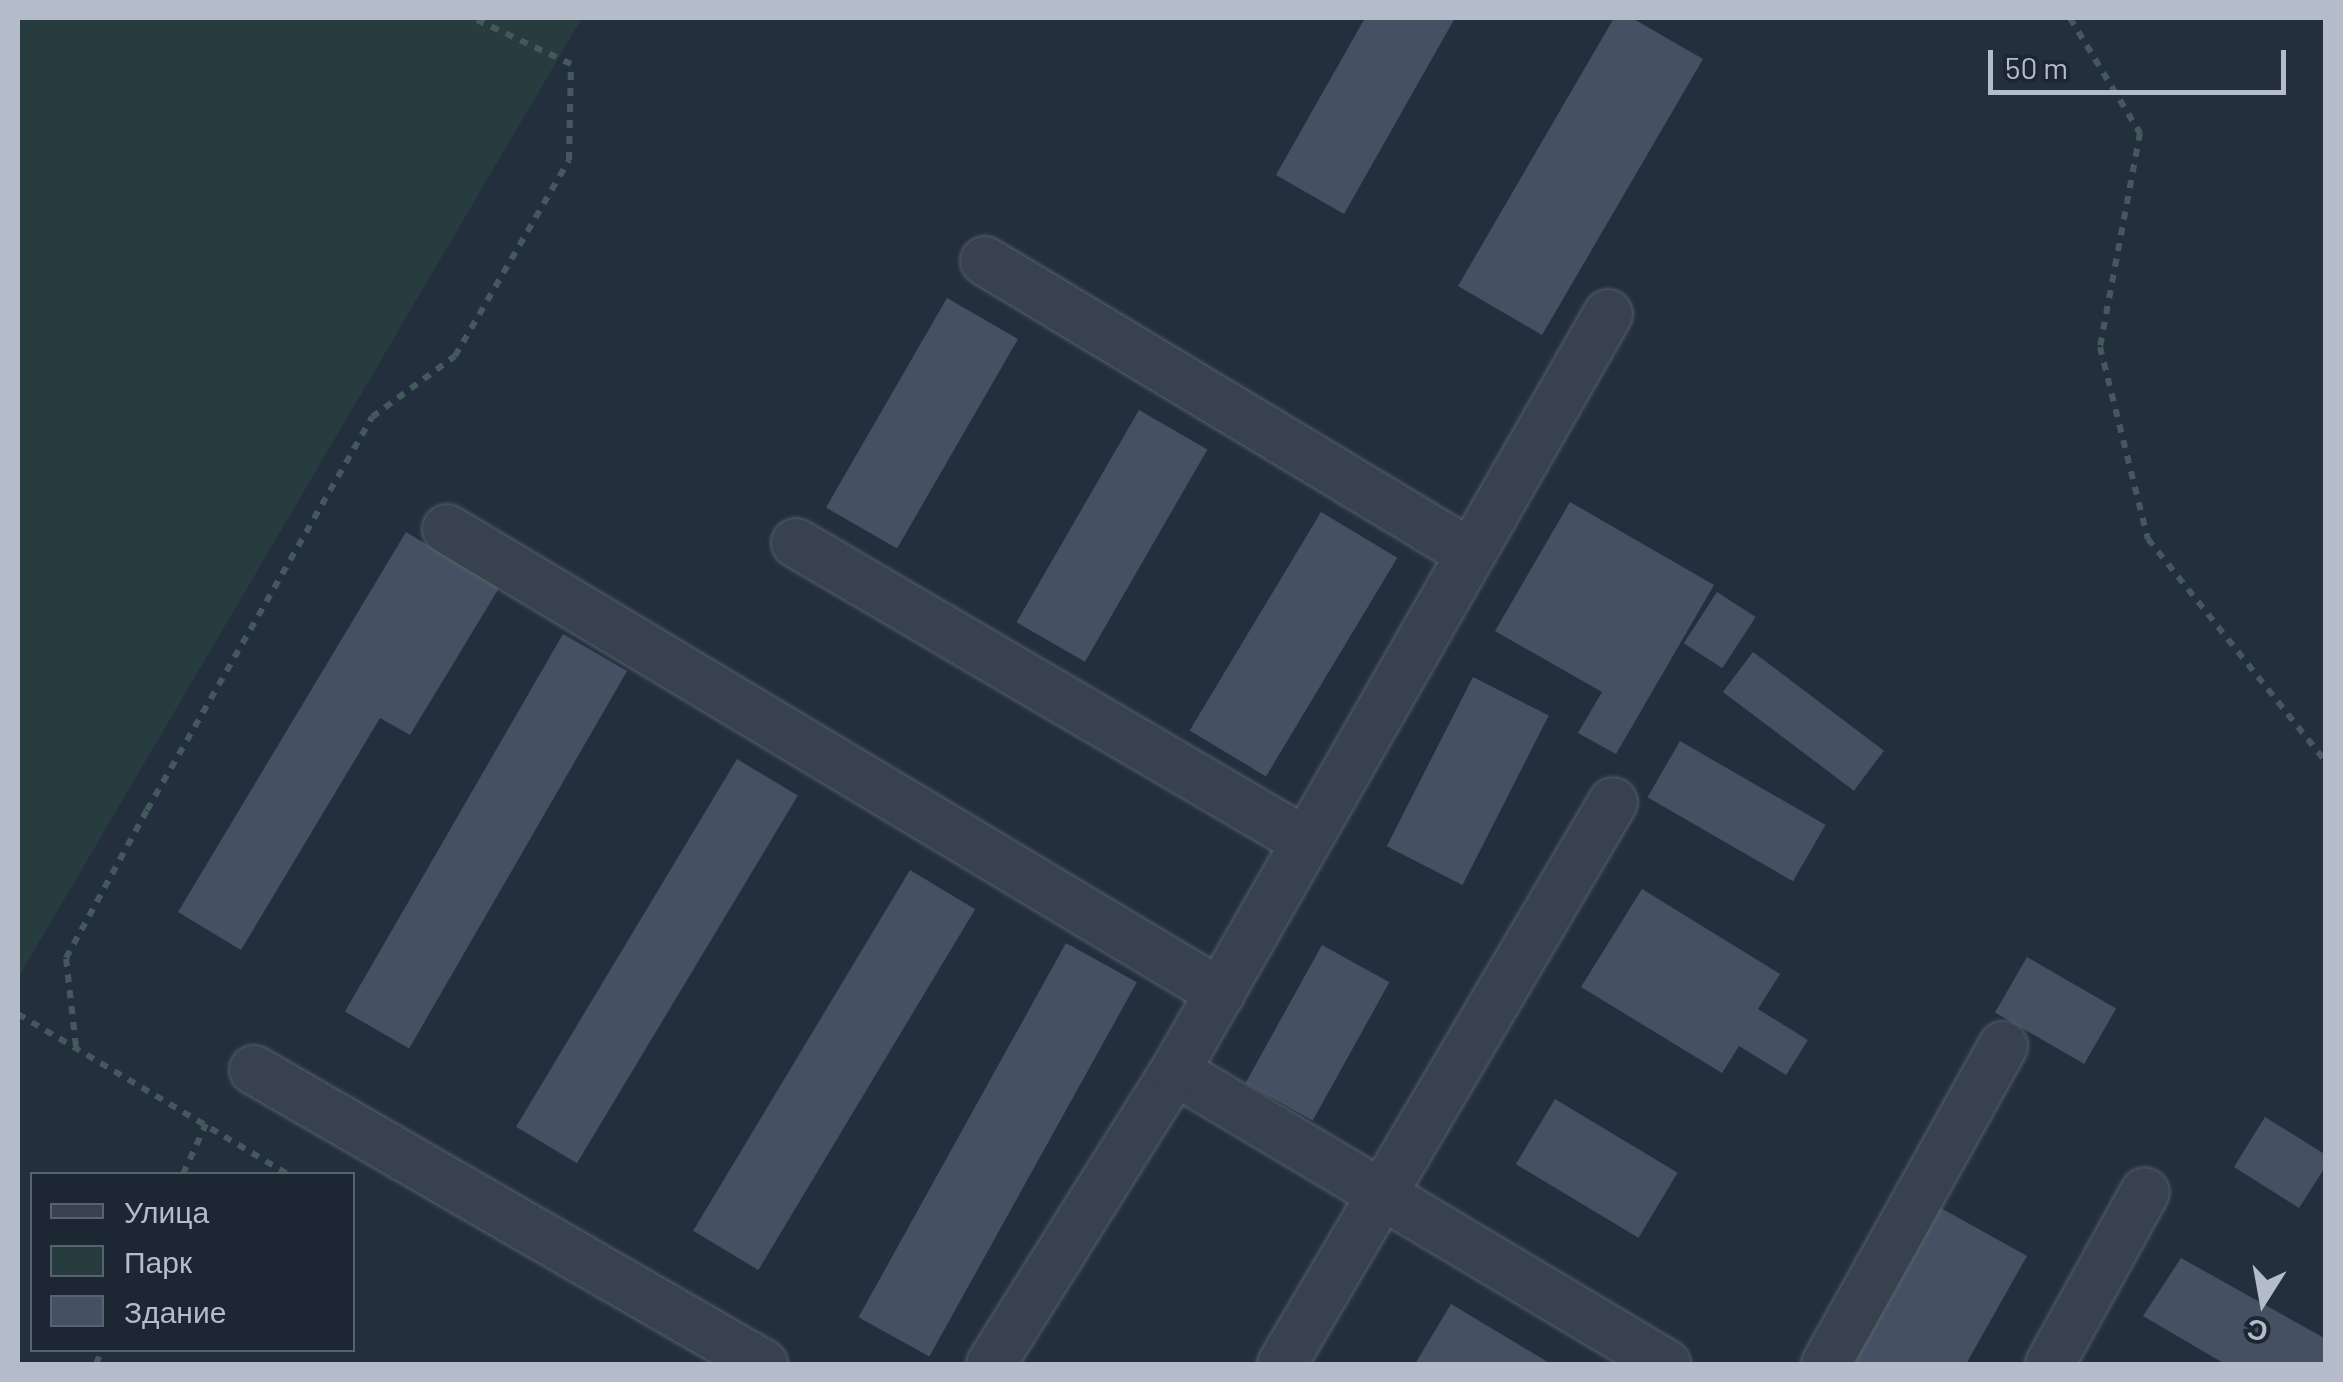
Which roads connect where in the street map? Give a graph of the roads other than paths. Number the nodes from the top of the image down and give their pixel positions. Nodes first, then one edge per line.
1 (985, 260) dead end
2 (1608, 314) dead end
3 (447, 529) dead end
4 (796, 543) dead end
5 (1471, 554) junction
6 (1614, 802) dead end
7 (1306, 842) junction
8 (1220, 993) junction
9 (2004, 1046) dead end
10 (254, 1070) dead end
11 (1175, 1072) junction
12 (2145, 1192) dead end
13 (1380, 1194) junction
14 (1298, 1359) edge
15 (763, 1364) edge
16 (992, 1364) edge
17 (1666, 1364) edge
18 (1826, 1364) edge
19 (2050, 1364) edge

1 - 5 lane
2 - 5 lane
3 - 8 lane
4 - 7 lane
5 - 7 lane
6 - 13 lane
7 - 8 lane
8 - 11 lane
9 - 18 lane
10 - 15 lane
11 - 13 lane
11 - 16 lane
12 - 19 lane
13 - 14 lane
13 - 17 lane

